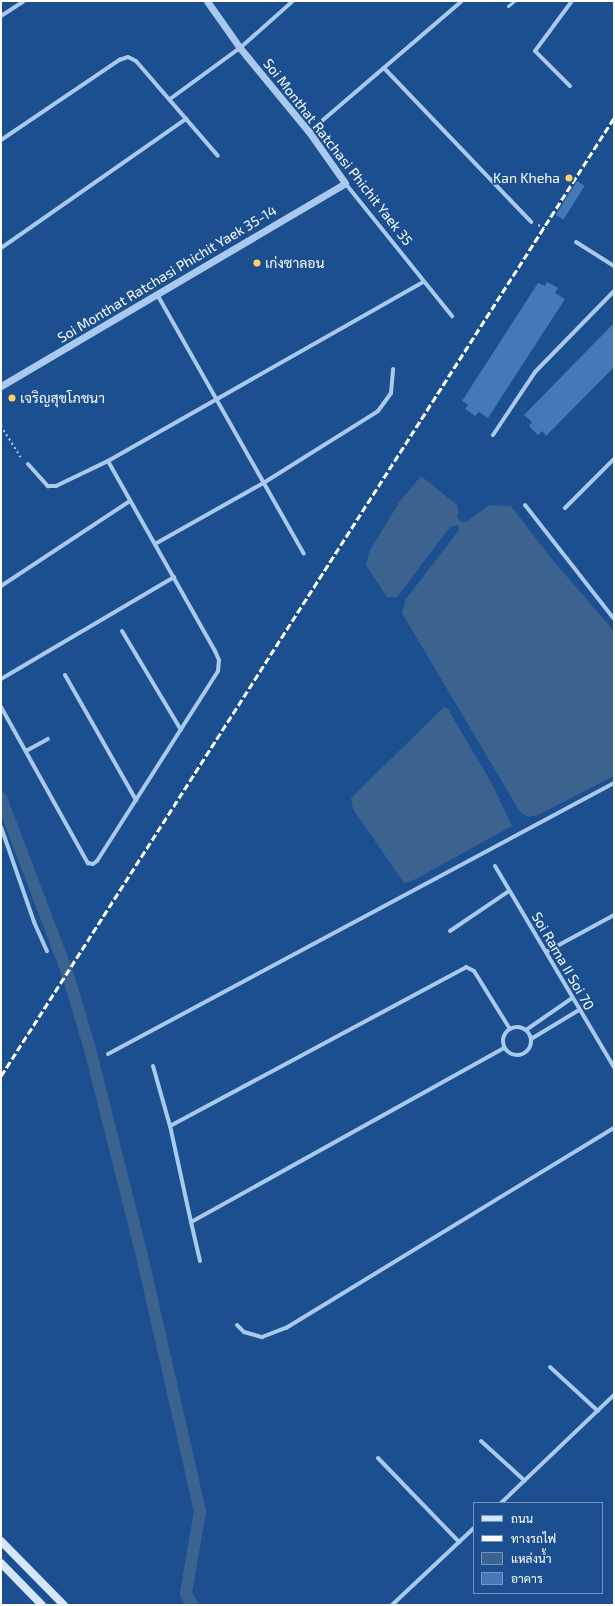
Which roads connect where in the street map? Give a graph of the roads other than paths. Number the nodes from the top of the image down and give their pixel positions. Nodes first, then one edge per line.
1 (24, 1) edge
2 (207, 1) edge
3 (293, 1) edge
4 (462, 1) edge
5 (514, 1) edge
6 (572, 1) edge
7 (508, 6) dead end
8 (1, 16) edge
9 (240, 48) junction
10 (384, 68) junction
11 (570, 86) dead end
12 (170, 99) junction
13 (186, 119) junction
14 (309, 132) junction
15 (1, 140) edge
16 (218, 156) dead end
17 (345, 183) junction
18 (531, 222) road end
19 (576, 242) dead end
20 (1, 248) edge
21 (614, 266) edge
22 (423, 282) junction
23 (614, 292) edge
24 (158, 296) junction
25 (452, 316) dead end
26 (393, 369) dead end
27 (1, 386) edge
28 (217, 400) junction
29 (493, 435) dead end
30 (614, 459) edge
31 (108, 461) junction
32 (27, 465) road end
33 (265, 482) junction
34 (130, 502) junction
35 (525, 504) dead end
36 (565, 508) dead end
37 (155, 544) junction
38 (304, 554) dead end
39 (174, 577) junction
40 (1, 586) edge
41 (614, 619) edge
42 (122, 631) dead end
43 (65, 675) dead end
44 (1, 679) edge
45 (1, 706) edge
46 (181, 730) junction
47 (48, 739) dead end
48 (26, 751) junction
49 (614, 783) edge
50 (136, 800) junction
51 (1, 827) edge
52 (495, 866) dead end
53 (509, 892) junction
54 (614, 915) edge
55 (450, 931) dead end
56 (48, 950) dead end
57 (546, 952) junction
58 (572, 998) junction
59 (578, 1010) junction
60 (510, 1029) junction
61 (526, 1030) junction
62 (531, 1039) junction
63 (504, 1048) junction
64 (108, 1054) dead end
65 (153, 1066) dead end
66 (614, 1067) edge
67 (170, 1126) junction
68 (614, 1128) edge
69 (191, 1222) junction
70 (200, 1261) dead end
71 (237, 1325) dead end
72 (550, 1367) dead end
73 (614, 1395) edge
74 (598, 1411) junction
75 (481, 1441) dead end
76 (378, 1458) dead end
77 (525, 1481) junction
78 (502, 1502) edge
79 (473, 1529) edge
80 (1, 1541) edge
81 (459, 1542) junction
82 (1, 1563) edge
83 (42, 1605) edge
84 (64, 1605) edge
85 (392, 1605) edge

1 - 8 street
2 - 9 street, Soi Monthat Ratchasi Phichit Yaek 35
3 - 9 street
4 - 10 street
5 - 7 lane
6 - 11 street
9 - 12 street
9 - 14 street, Soi Monthat Ratchasi Phichit Yaek 35
10 - 14 street
10 - 18 street
12 - 13 street
12 - 15 street
13 - 16 street
13 - 20 street
14 - 17 street, Soi Monthat Ratchasi Phichit Yaek 35
17 - 22 street, Soi Monthat Ratchasi Phichit Yaek 35
17 - 24 street, Soi Monthat Ratchasi Phichit Yaek 35-14
19 - 21 street
22 - 25 street, Soi Monthat Ratchasi Phichit Yaek 35
22 - 28 street
23 - 29 street
24 - 27 street, Soi Monthat Ratchasi Phichit Yaek 35-14
24 - 28 street
26 - 33 street
28 - 31 street
28 - 33 street
30 - 36 street
31 - 32 street
31 - 34 street
33 - 37 street
33 - 38 street
34 - 37 street
34 - 40 street
35 - 41 street
37 - 39 street
39 - 44 street
39 - 46 street
42 - 46 street
43 - 50 street
45 - 48 street
46 - 50 street
47 - 48 street
48 - 50 street
49 - 64 street
51 - 56 street
52 - 53 street, Soi Rama II Soi 70
53 - 55 street
53 - 57 street, Soi Rama II Soi 70
54 - 57 street
57 - 58 street, Soi Rama II Soi 70
58 - 59 street, Soi Rama II Soi 70
58 - 61 street
59 - 62 street
59 - 66 street, Soi Rama II Soi 70
60 - 61 street
60 - 63 street
60 - 67 street
61 - 62 street
62 - 63 street
63 - 69 street
65 - 67 street
67 - 69 street
68 - 71 street
69 - 70 street
72 - 74 street
73 - 74 street
74 - 77 street
75 - 77 street
76 - 81 street
77 - 78 street
79 - 81 street
80 - 84 main road
81 - 85 street
82 - 83 main road

